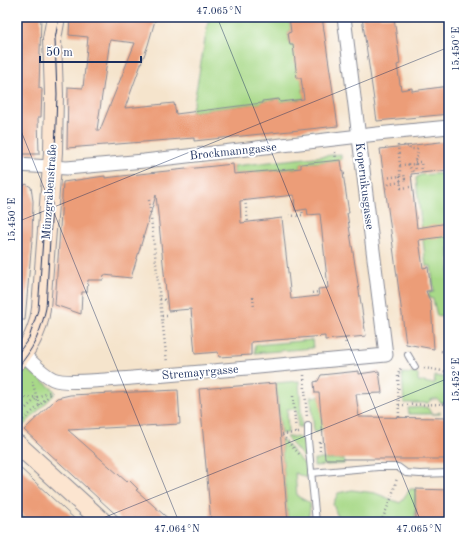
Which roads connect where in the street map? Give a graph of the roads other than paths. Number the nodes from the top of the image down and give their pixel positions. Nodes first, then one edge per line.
1 (56, 17) edge
2 (344, 17) edge
3 (449, 127) edge
4 (358, 136) junction
5 (17, 165) edge
6 (52, 167) junction
7 (386, 355) joint
8 (408, 355) dead end
9 (20, 357) edge
10 (415, 367) dead end
11 (308, 426) dead end
12 (17, 444) edge
13 (311, 470) junction
14 (449, 473) edge
15 (103, 522) edge
16 (316, 522) edge

1 - 6 main road, Münzgrabenstraße
2 - 4 street, Kopernikusgasse
3 - 4 street, Brockmanngasse
4 - 6 street, Brockmanngasse
4 - 7 street, Kopernikusgasse
5 - 6 street, Brockmanngasse
6 - 9 main road, Münzgrabenstraße
7 - 9 street, Stremayrgasse
8 - 10 lane
11 - 13 lane
12 - 15 main road
13 - 14 lane
13 - 16 lane

